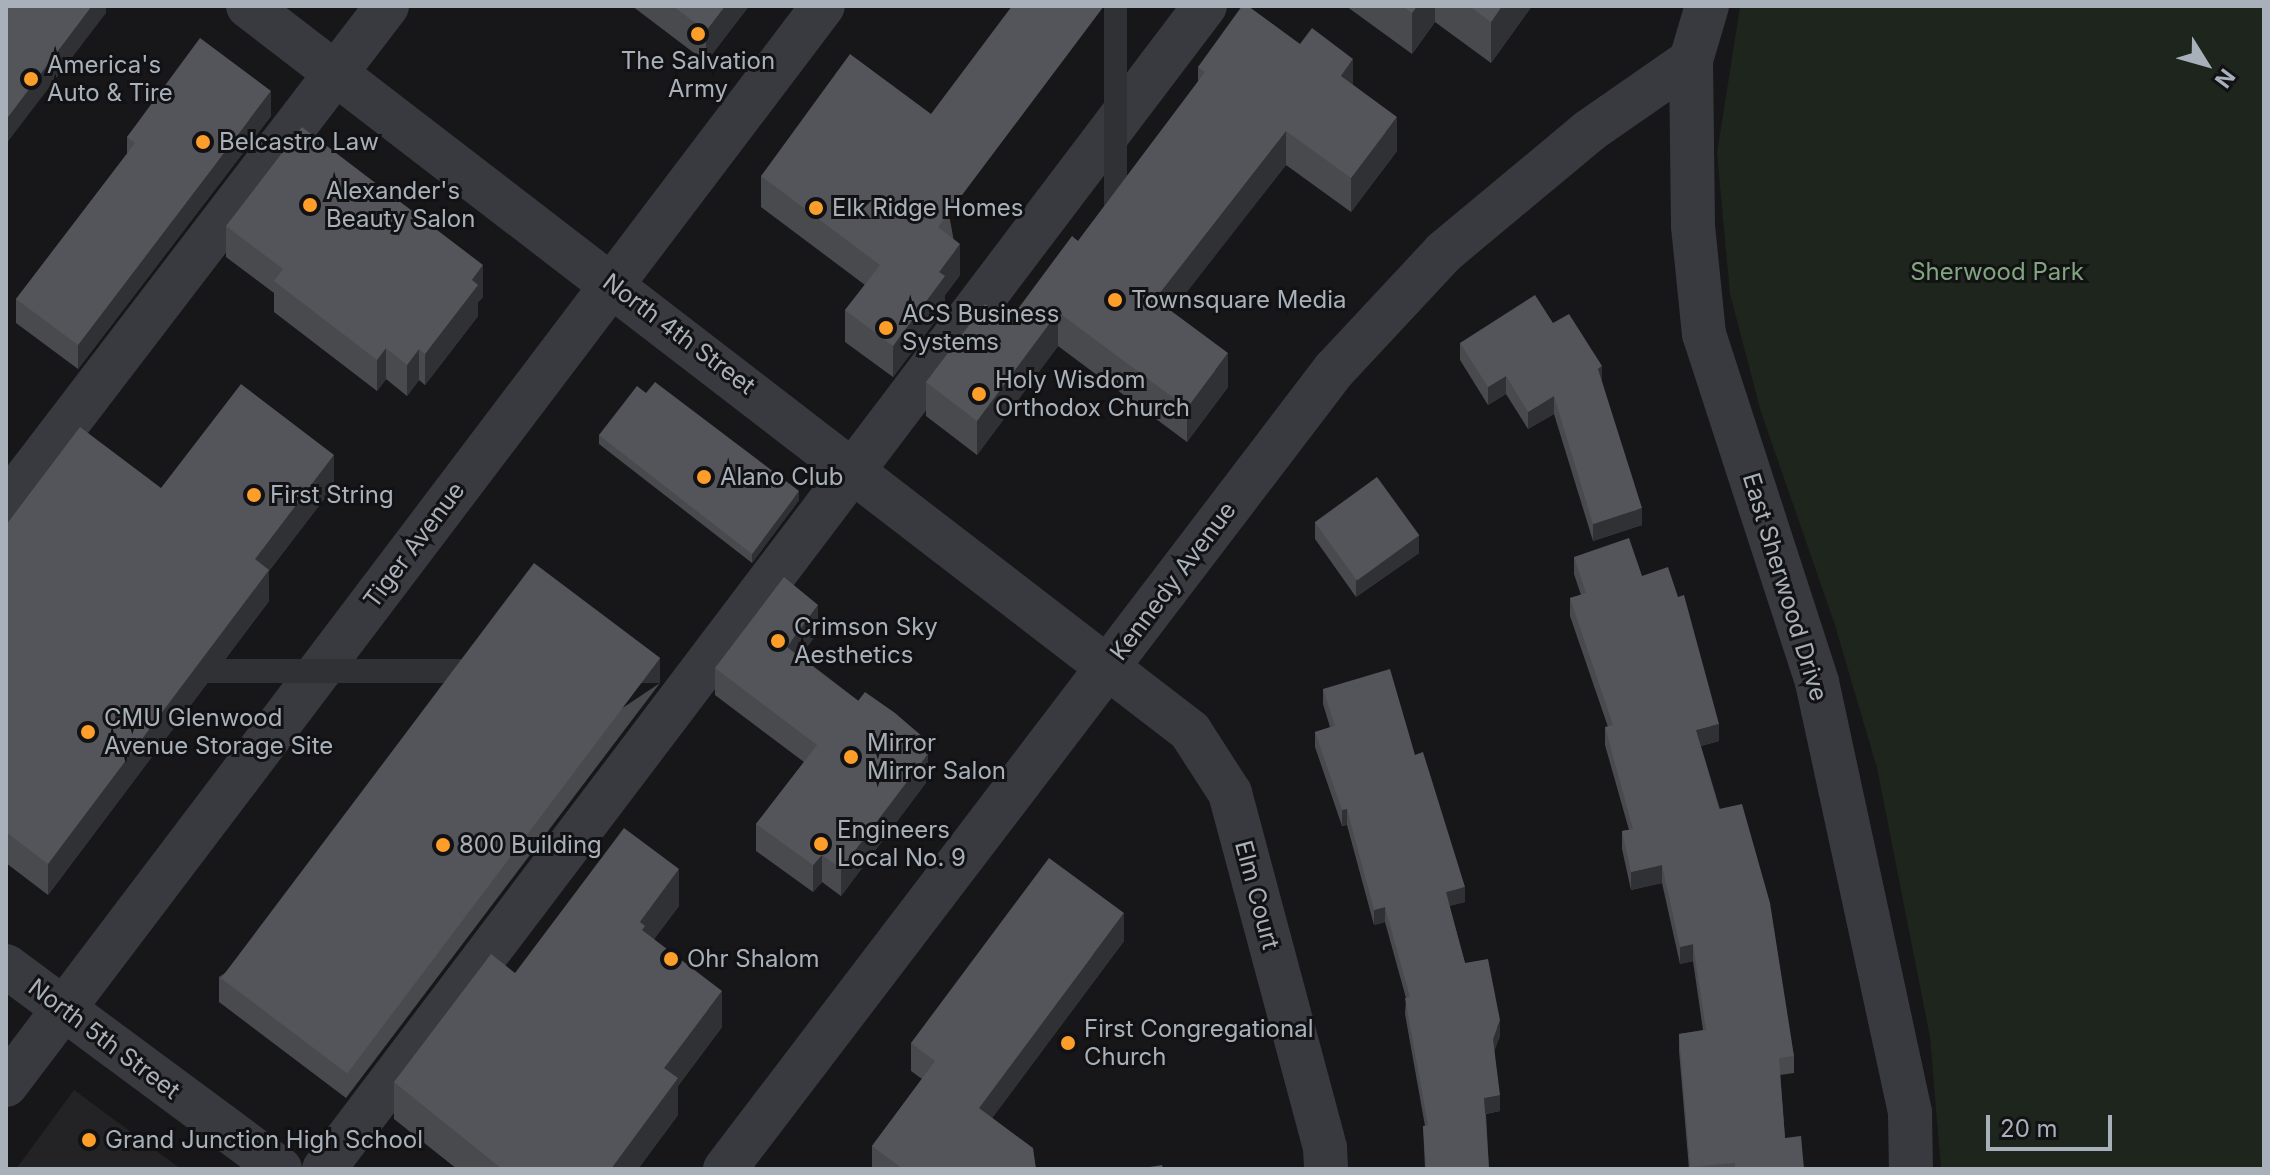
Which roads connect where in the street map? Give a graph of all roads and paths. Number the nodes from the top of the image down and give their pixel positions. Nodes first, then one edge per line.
1 (248, 6) edge
2 (387, 6) edge
3 (823, 6) edge
4 (1205, 6) edge
5 (1707, 6) edge
6 (1691, 60) junction
7 (336, 73) junction
8 (613, 284) junction
9 (854, 468) junction
10 (6, 504) edge
11 (1110, 664) junction
12 (6, 966) edge
13 (62, 1007) junction
14 (6, 1085) edge
15 (280, 1169) edge
16 (324, 1169) edge
17 (725, 1169) edge
18 (1326, 1169) edge
19 (1911, 1169) edge

1 - 7 street, North 4th Street
2 - 7 street
3 - 8 street, Tiger Avenue
4 - 9 street
5 - 6 street, East Sherwood Drive
6 - 11 street, Kennedy Avenue
6 - 19 street, East Sherwood Drive
7 - 8 street, North 4th Street
7 - 10 street
8 - 9 street, North 4th Street
8 - 13 street, Tiger Avenue
9 - 11 street, North 4th Street
9 - 16 street
11 - 17 street, Kennedy Avenue
11 - 18 street, Elm Court
12 - 13 street, North 5th Street
13 - 14 street, Tiger Avenue
13 - 15 street, North 5th Street

